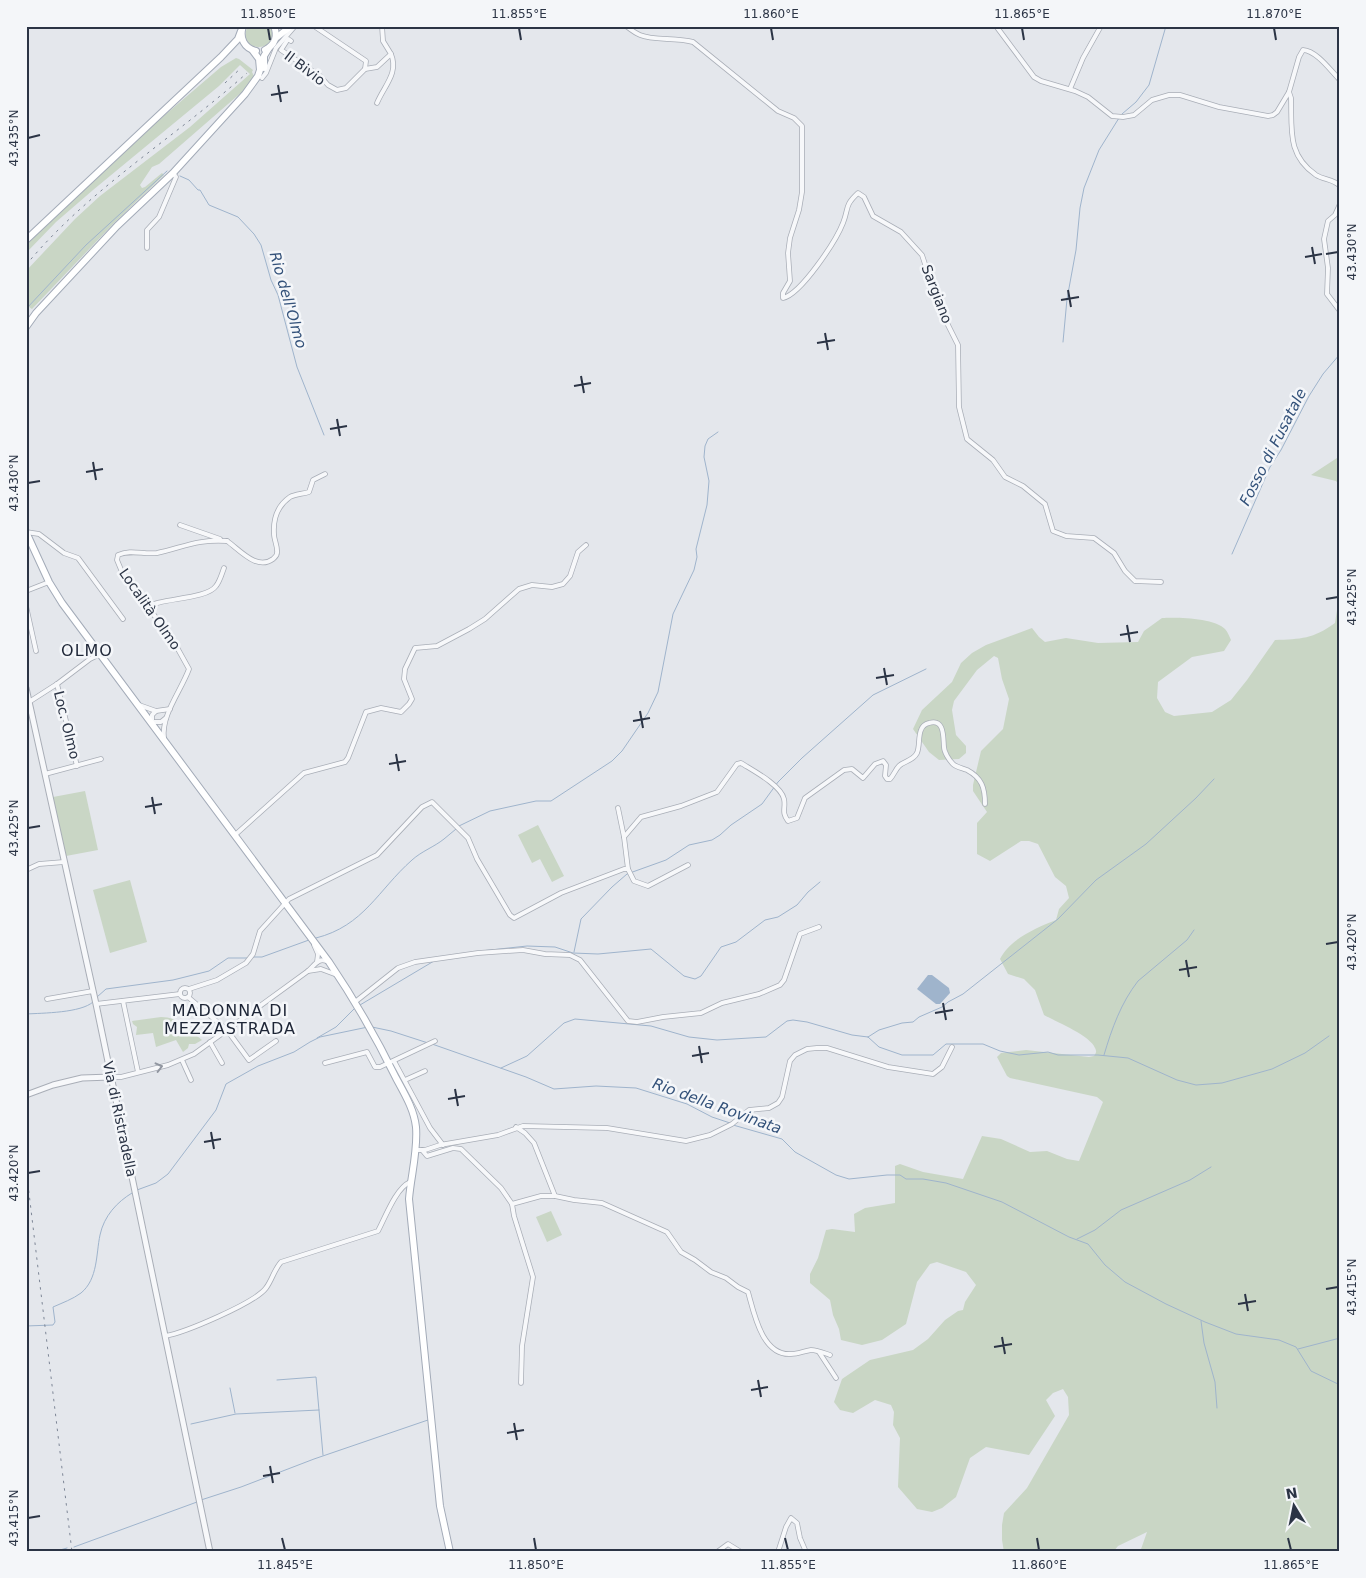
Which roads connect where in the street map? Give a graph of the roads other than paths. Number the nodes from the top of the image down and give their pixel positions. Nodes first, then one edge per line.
1 (274, 26) edge
2 (278, 26) edge
3 (283, 26) edge
4 (293, 26) edge
5 (314, 26) edge
6 (382, 26) edge
7 (626, 26) edge
8 (996, 26) edge
9 (1102, 26) edge
10 (242, 29) edge
11 (321, 29) edge
12 (276, 38) junction
13 (291, 41) dead end
14 (269, 48) junction
15 (250, 49) junction
16 (391, 54) junction
17 (221, 57) junction
18 (365, 69) junction
19 (262, 78) junction
20 (1340, 80) edge
21 (1070, 89) junction
22 (1289, 92) junction
23 (377, 103) dead end
24 (179, 166) junction
25 (173, 173) junction
26 (1340, 186) edge
27 (1340, 204) edge
28 (26, 240) edge
29 (147, 248) dead end
30 (1340, 311) edge
31 (26, 327) edge
32 (325, 474) dead end
33 (180, 525) dead end
34 (26, 532) edge
35 (227, 541) junction
36 (586, 545) dead end
37 (224, 568) dead end
38 (49, 582) junction
39 (1160, 582) dead end
40 (26, 591) edge
41 (26, 606) edge
42 (148, 606) junction
43 (123, 619) dead end
44 (36, 651) dead end
45 (100, 654) junction
46 (57, 684) junction
47 (26, 688) edge
48 (29, 702) junction
49 (139, 705) junction
50 (170, 709) junction
51 (156, 711) junction
52 (166, 718) junction
53 (152, 722) junction
54 (165, 740) junction
55 (101, 759) dead end
56 (77, 766) junction
57 (45, 774) junction
58 (985, 804) dead end
59 (618, 808) dead end
60 (235, 835) junction
61 (624, 837) junction
62 (64, 862) junction
63 (688, 865) dead end
64 (628, 869) junction
65 (26, 870) edge
66 (285, 904) junction
67 (819, 927) dead end
68 (314, 943) junction
69 (317, 962) junction
70 (328, 962) junction
71 (321, 969) junction
72 (308, 971) junction
73 (338, 975) junction
74 (189, 990) junction
75 (93, 991) junction
76 (180, 994) junction
77 (188, 997) junction
78 (47, 999) dead end
79 (123, 1001) junction
80 (355, 1002) junction
81 (96, 1004) junction
82 (227, 1030) junction
83 (435, 1040) dead end
84 (276, 1041) dead end
85 (210, 1042) junction
86 (952, 1047) dead end
87 (182, 1060) junction
88 (391, 1062) junction
89 (222, 1063) dead end
90 (325, 1063) dead end
91 (425, 1071) dead end
92 (138, 1072) junction
93 (111, 1076) junction
94 (191, 1080) dead end
95 (405, 1080) junction
96 (26, 1095) edge
97 (516, 1127) junction
98 (443, 1145) junction
99 (419, 1150) junction
100 (410, 1182) junction
101 (556, 1196) junction
102 (512, 1204) junction
103 (164, 1336) junction
104 (819, 1352) junction
105 (830, 1354) dead end
106 (836, 1378) dead end
107 (521, 1383) dead end
108 (210, 1552) edge
109 (450, 1552) edge
110 (717, 1552) edge
111 (741, 1552) edge
112 (778, 1552) edge
113 (806, 1552) edge

1 - 12 main road
2 - 3 main road
4 - 12 main road
4 - 19 street
5 - 11 street
6 - 16 street
7 - 39 street, Sargiano
8 - 21 street
9 - 21 street
10 - 15 main road
10 - 17 main road
11 - 18 street
12 - 14 main road
13 - 18 street, Il Bivio
14 - 15 main road
14 - 19 main road
15 - 17 main road
15 - 24 main road
16 - 18 street, Il Bivio
16 - 23 street
17 - 28 main road
19 - 24 main road
20 - 22 street
21 - 22 street
22 - 26 street
24 - 25 main road
25 - 29 street
25 - 31 main road
27 - 30 street
32 - 35 street
33 - 35 street
34 - 38 main road
34 - 43 street
35 - 42 street, Località Olmo
36 - 60 street
37 - 42 street
38 - 40 street
38 - 45 main road
41 - 44 street
42 - 50 street, Località Olmo
45 - 46 street, Loc. Olmo
45 - 49 main road
46 - 48 street, Loc. Olmo
46 - 56 street, Loc. Olmo
47 - 48 street, Via di Ristradella
48 - 57 street, Via di Ristradella
49 - 51 street
49 - 53 main road
50 - 51 street
50 - 52 street
51 - 53 street
52 - 53 street
52 - 54 street
53 - 54 main road
54 - 60 main road
55 - 56 street, Loc. Olmo
56 - 57 street, Loc. Olmo
57 - 62 street, Via di Ristradella
58 - 61 street
59 - 61 street
60 - 66 main road
61 - 64 street
62 - 65 street
62 - 75 street, Via di Ristradella
63 - 64 street
64 - 66 street
66 - 68 main road
66 - 74 street
67 - 80 street
68 - 69 street
68 - 70 main road
69 - 70 street
69 - 72 street
70 - 71 street
70 - 73 main road
71 - 72 street
71 - 73 street
72 - 82 street
73 - 80 main road
74 - 76 street
74 - 77 street
75 - 78 street
75 - 81 street, Via di Ristradella
76 - 77 street
76 - 79 street
77 - 82 street
79 - 81 street
79 - 92 street
80 - 88 main road
81 - 93 street, Via di Ristradella
82 - 84 street
82 - 85 street
83 - 88 street
85 - 87 street
85 - 89 street
86 - 97 street
92 -> 87 street
87 - 94 street
88 - 90 street
88 - 95 street
88 - 99 main road
91 - 95 street
92 - 93 street
93 - 96 street
93 - 103 street, Via di Ristradella
95 - 98 street
97 - 98 street
97 - 101 street
98 - 99 street
99 - 100 main road
99 - 102 street
100 - 103 street
100 - 109 main road
101 - 102 street
101 - 104 street
102 - 107 street
103 - 108 street, Via di Ristradella
104 - 105 street
104 - 106 street
110 - 111 street
112 - 113 street

